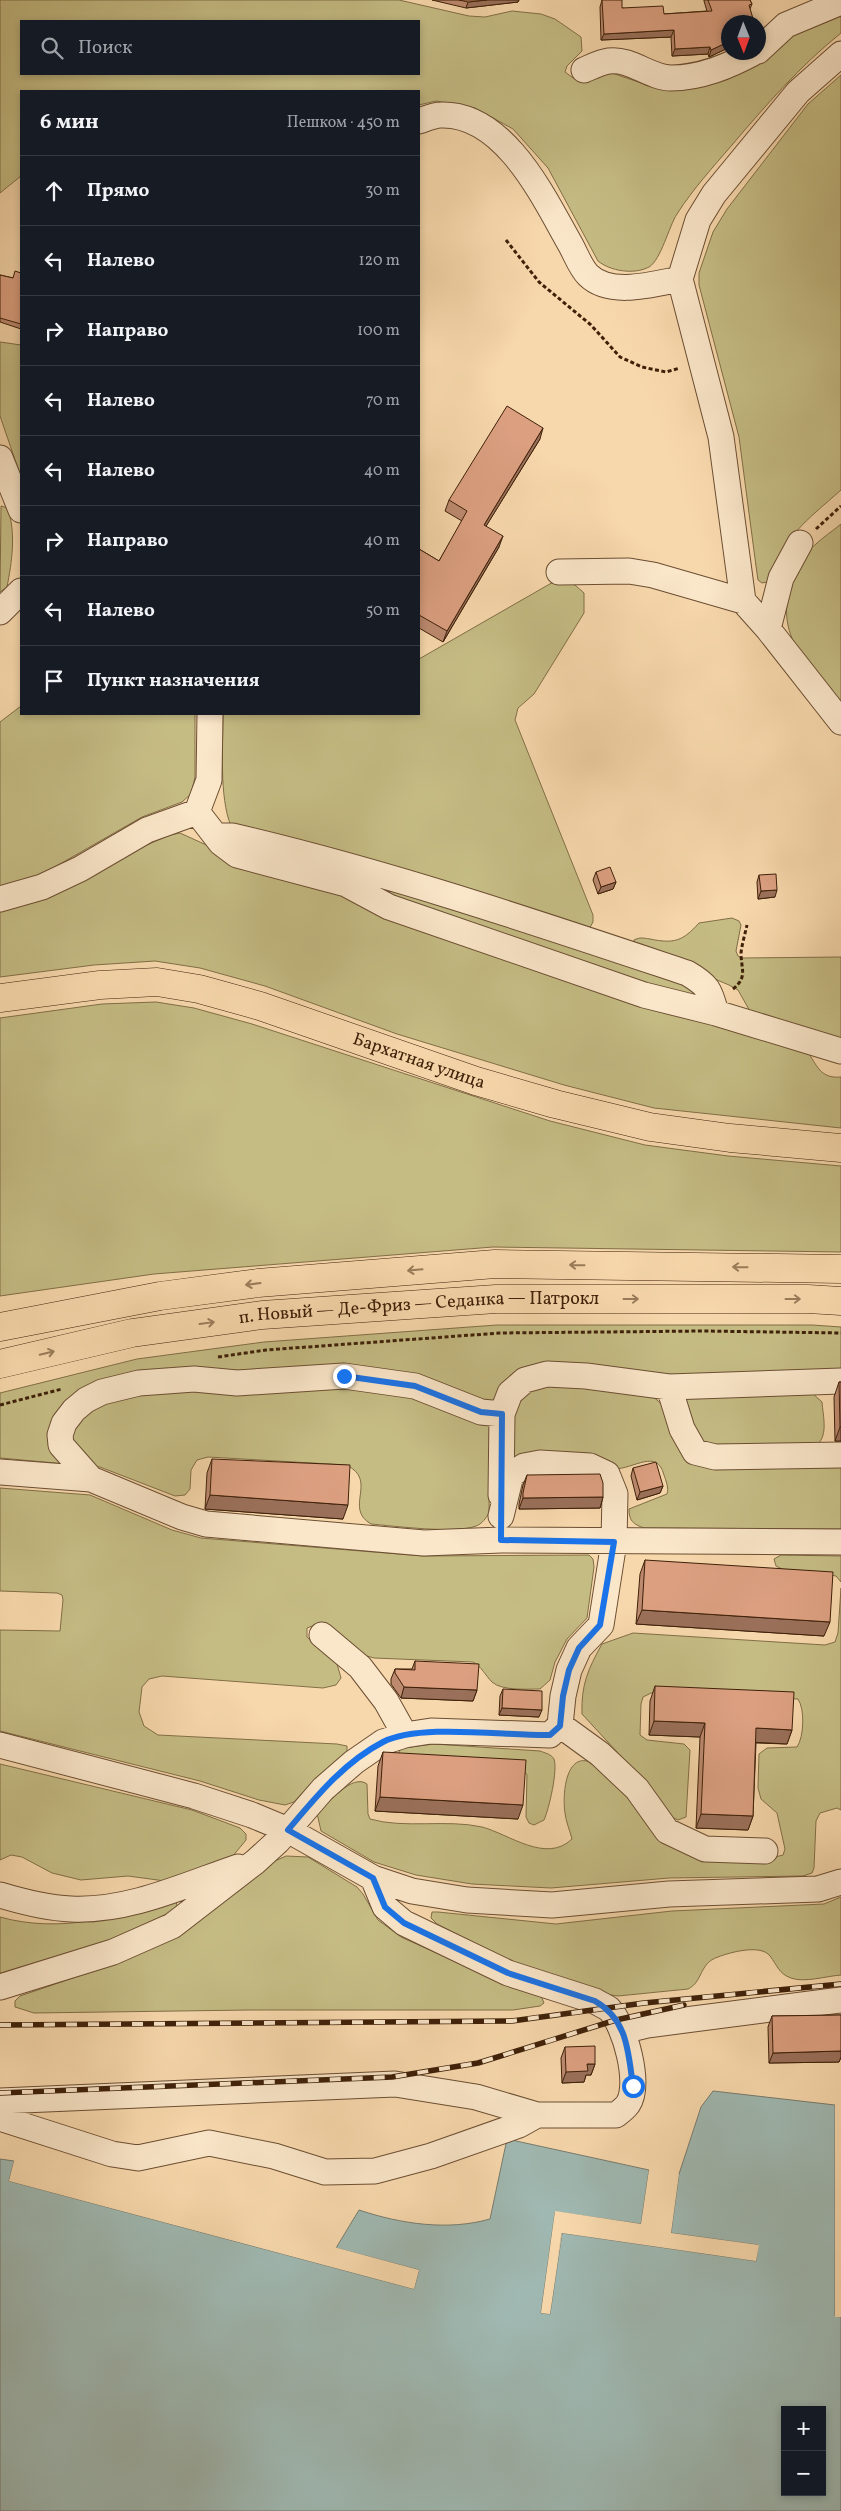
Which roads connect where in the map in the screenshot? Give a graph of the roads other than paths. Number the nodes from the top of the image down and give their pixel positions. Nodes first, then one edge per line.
1 (841, 2) edge
2 (766, 44) edge
3 (841, 54) edge
4 (739, 60) edge
5 (584, 70) dead end
6 (420, 122) edge
7 (680, 279) junction
8 (0, 458) edge
9 (20, 508) edge
10 (800, 543) road end
11 (559, 572) dead end
12 (20, 586) edge
13 (743, 602) junction
14 (0, 612) edge
15 (768, 629) junction
16 (210, 715) edge
17 (841, 722) edge
18 (196, 812) junction
19 (215, 836) junction
20 (0, 899) edge
21 (0, 998) edge
22 (714, 1007) junction
23 (841, 1051) edge
24 (841, 1148) edge
25 (841, 1270) edge
26 (160, 1296) junction
27 (841, 1301) edge
28 (0, 1308) edge
29 (0, 1327) edge
30 (0, 1364) edge
31 (841, 1381) edge
32 (669, 1387) junction
33 (502, 1414) junction
34 (841, 1456) edge
35 (0, 1472) edge
36 (91, 1479) junction
37 (501, 1516) junction
38 (501, 1540) junction
39 (614, 1542) junction
40 (841, 1542) edge
41 (322, 1635) dead end
42 (560, 1726) junction
43 (405, 1735) junction
44 (0, 1745) edge
45 (288, 1830) junction
46 (765, 1851) dead end
47 (255, 1862) junction
48 (373, 1878) junction
49 (841, 1882) edge
50 (0, 1895) edge
51 (0, 1987) edge
52 (841, 2000) edge
53 (622, 2030) junction
54 (0, 2101) edge
55 (537, 2115) junction
56 (0, 2118) edge

1 - 2 street
3 - 7 street
4 - 5 street
6 - 7 street
7 - 13 street
8 - 9 street
10 - 15 street
11 - 13 street
12 - 14 street
13 - 15 street
15 - 17 street
16 - 18 street
18 - 19 street
18 - 20 street
19 - 22 street
19 - 22 street
21 - 24 main road, Бархатная улица
22 - 23 street
25 -> 26 main road, п. Новый — Де-Фриз — Седанка — Патрокл
26 - 28 main road
26 - 29 main road, п. Новый — Де-Фриз — Седанка — Патрокл
30 -> 27 main road, п. Новый — Де-Фриз — Седанка — Патрокл
31 - 32 street
32 - 33 street
32 - 34 street
33 - 36 street
33 - 37 street
35 - 36 street
36 - 38 street
37 - 38 street
37 - 39 street
38 - 39 street
39 - 40 street
39 - 42 street
41 - 43 street
42 - 43 street
42 - 46 street
43 - 45 street
44 - 45 street
45 - 47 street
45 - 48 street
47 - 50 street
47 - 51 street
48 - 49 street
48 - 53 street
52 - 53 street
53 - 55 street
54 - 55 street
55 - 56 street

